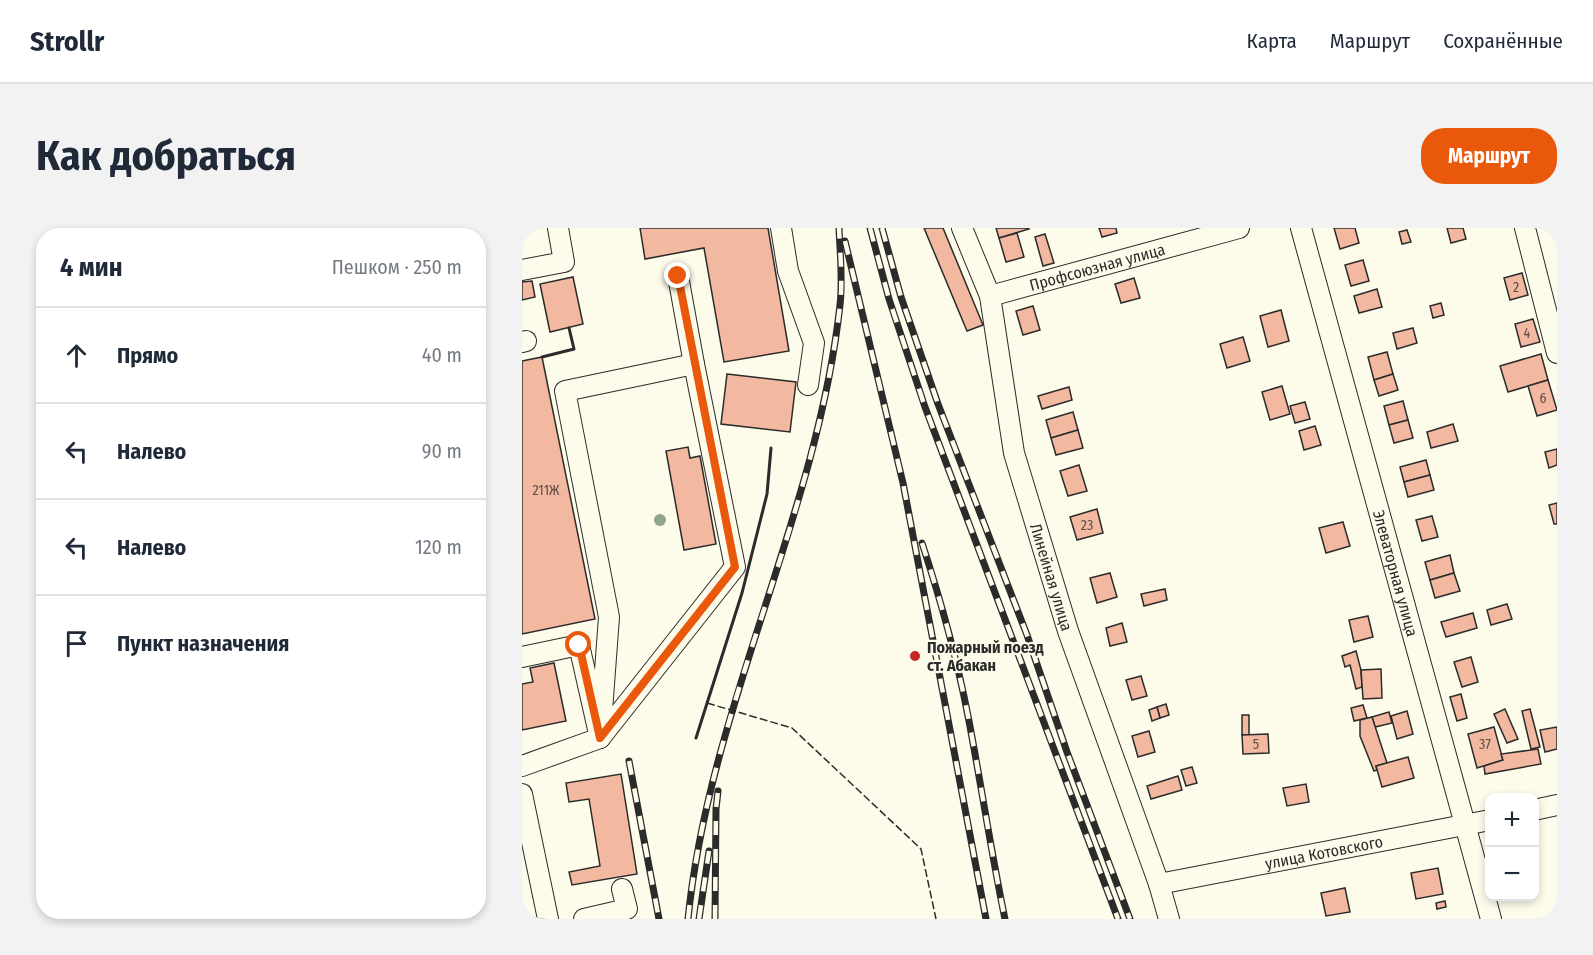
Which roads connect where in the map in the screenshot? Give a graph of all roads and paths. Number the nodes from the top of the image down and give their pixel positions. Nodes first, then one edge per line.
1 (558, 228) edge
2 (780, 228) edge
3 (962, 228) edge
4 (1239, 228) edge
5 (1301, 228) edge
6 (1525, 228) edge
7 (522, 270) edge
8 (678, 276) dead end
9 (990, 296) junction
10 (1557, 353) edge
11 (694, 364) junction
12 (808, 385) dead end
13 (522, 657) edge
14 (600, 738) junction
15 (522, 766) edge
16 (522, 794) edge
17 (1557, 805) edge
18 (1539, 809) edge
19 (1485, 821) edge
20 (1466, 826) junction
21 (1159, 884) junction
22 (622, 889) dead end
23 (548, 919) edge
24 (584, 919) edge
25 (1169, 919) edge
26 (1491, 919) edge

1 - 7 street
2 - 12 street
3 - 9 street, Линейная улица
4 - 9 street, Профсоюзная улица
5 - 20 street, Элеваторная улица
6 - 10 street
8 - 11 street
9 - 21 street, Линейная улица
11 - 14 street
11 - 14 street
13 - 14 street
14 - 15 street
16 - 23 street
17 - 18 street
19 - 20 street, улица Котовского
20 - 21 street, улица Котовского
20 - 26 street, Элеваторная улица
21 - 25 street, Линейная улица
22 - 24 street

